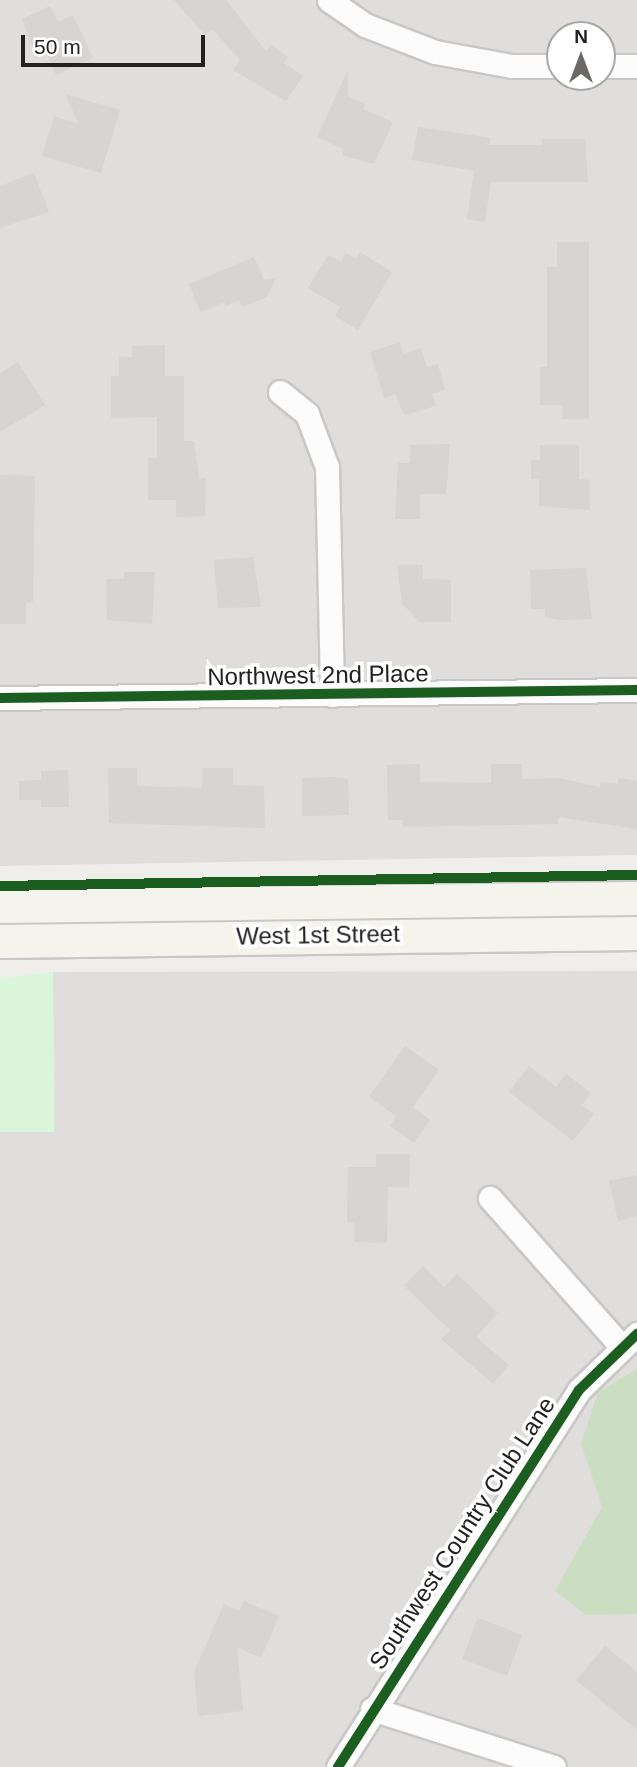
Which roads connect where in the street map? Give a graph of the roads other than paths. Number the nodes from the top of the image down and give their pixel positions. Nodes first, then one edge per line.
1 (329, 0) edge
2 (546, 66) edge
3 (616, 66) edge
4 (637, 66) edge
5 (280, 392) dead end
6 (637, 690) edge
7 (332, 695) junction
8 (0, 698) edge
9 (637, 898) edge
10 (0, 906) edge
11 (637, 933) edge
12 (0, 941) edge
13 (490, 1199) dead end
14 (629, 1340) edge
15 (372, 1709) junction
16 (338, 1767) edge
17 (554, 1767) edge

1 - 2 street
3 - 4 street
5 - 7 street
6 - 7 street, Northwest 2nd Place
7 - 8 street, Northwest 2nd Place
9 - 10 main road, West 1st Street
11 - 12 main road, West 1st Street
13 - 14 street
14 - 15 street, Southwest Country Club Lane
15 - 16 street, Southwest Country Club Lane
15 - 17 street

